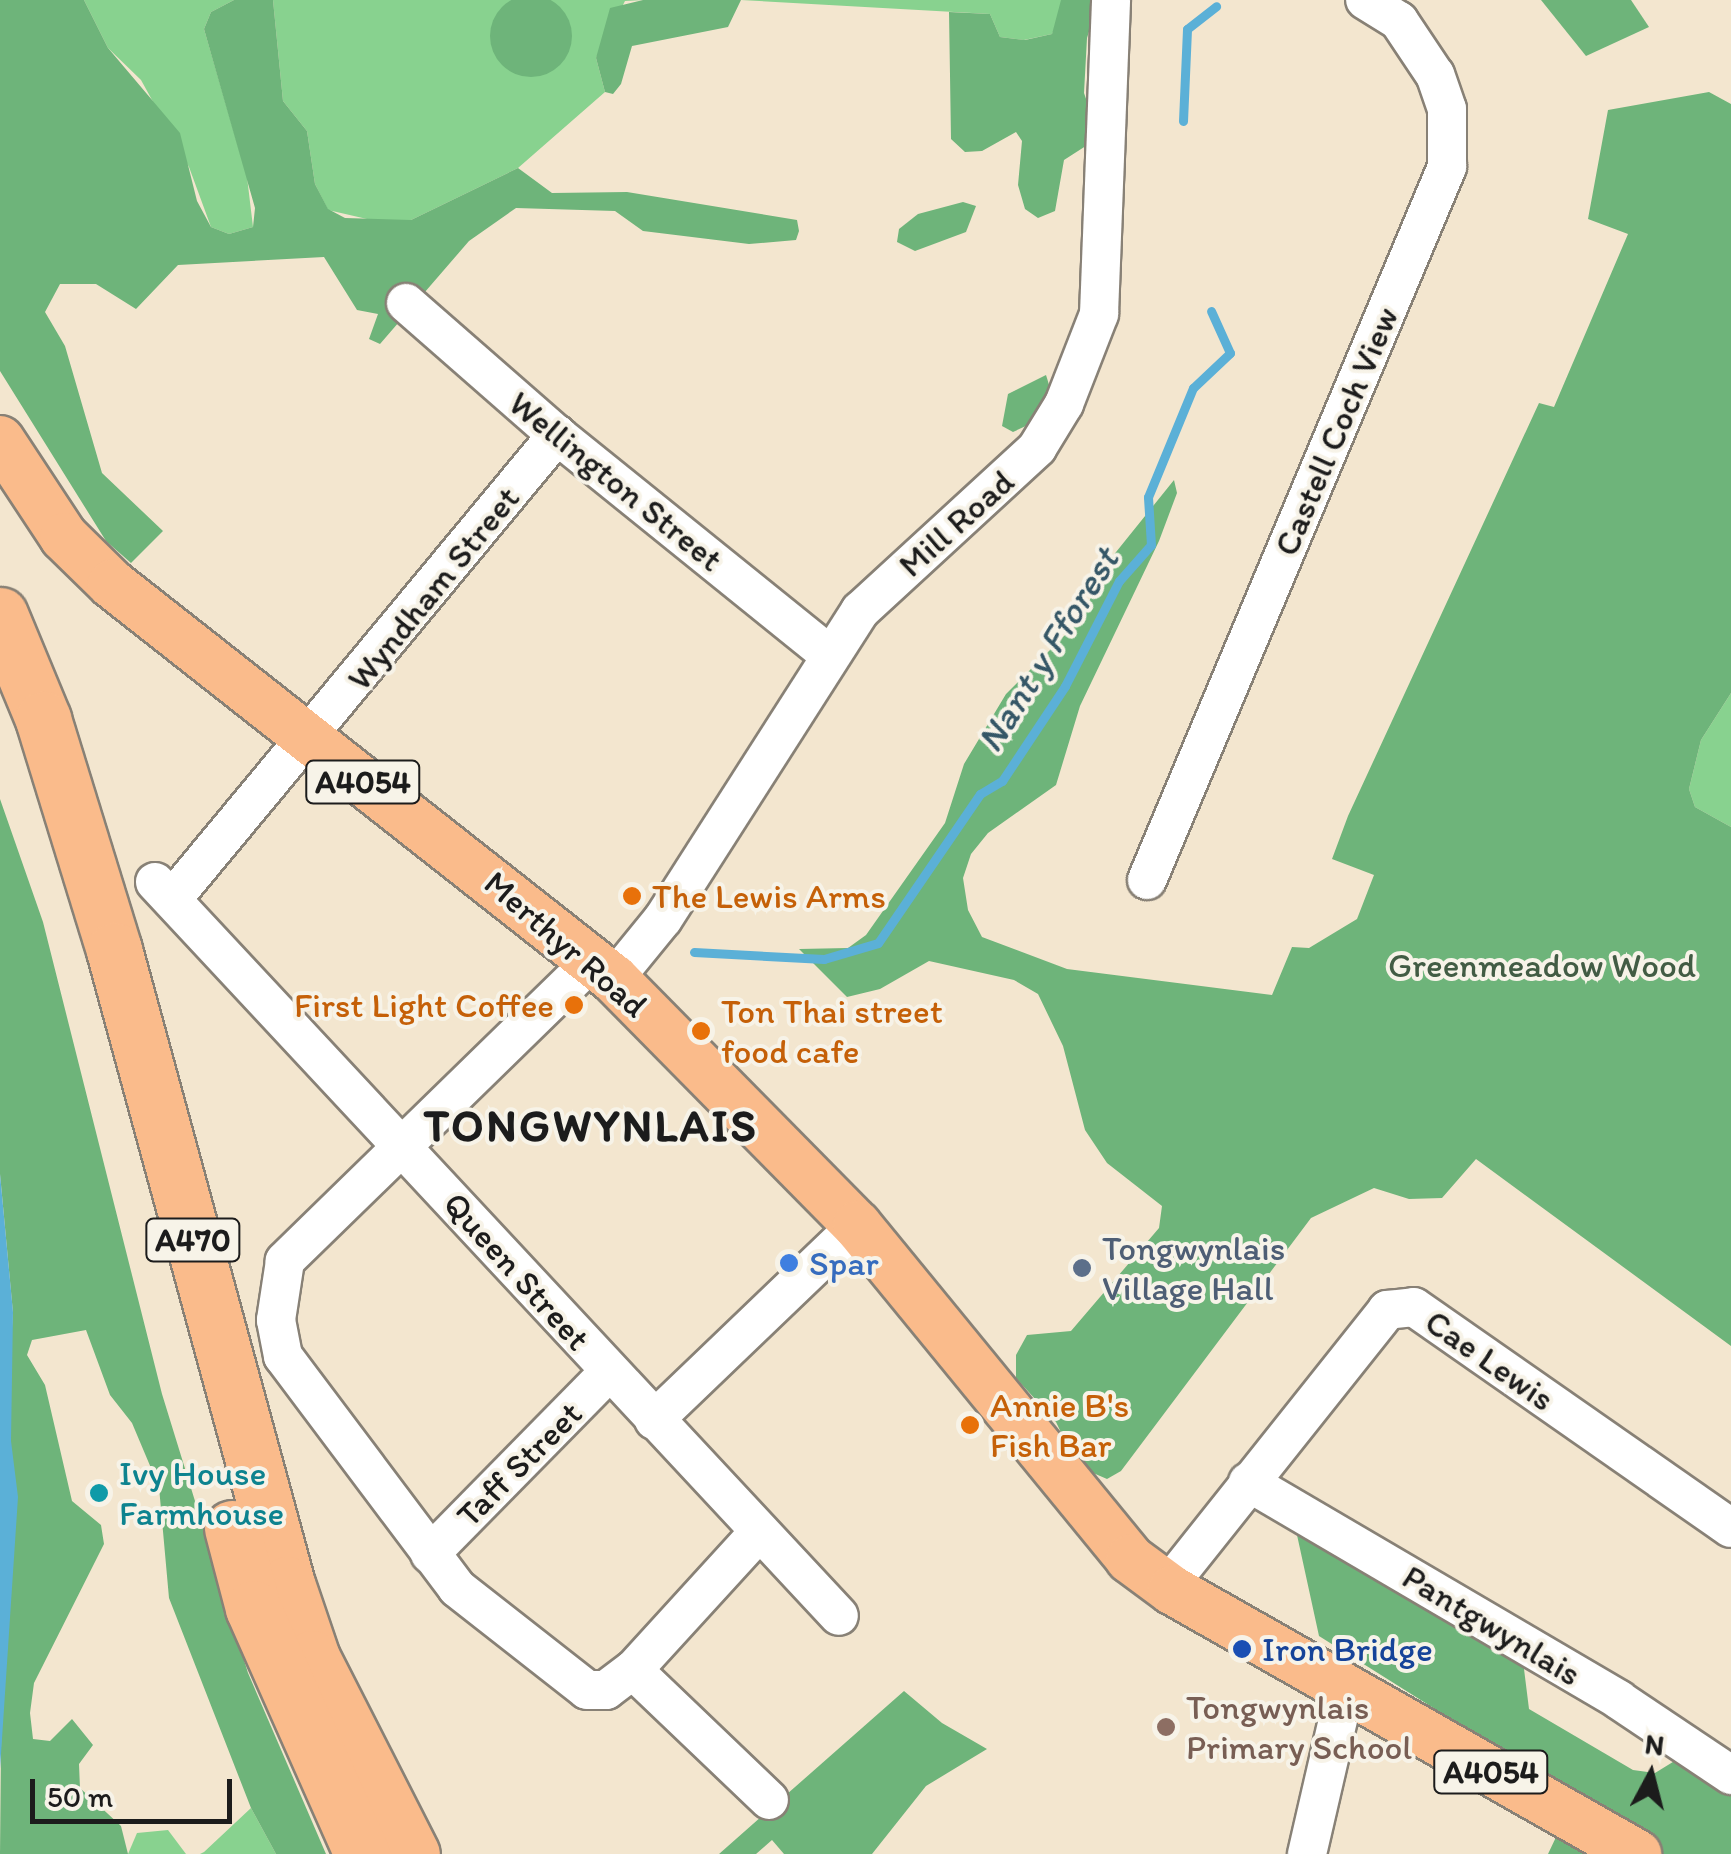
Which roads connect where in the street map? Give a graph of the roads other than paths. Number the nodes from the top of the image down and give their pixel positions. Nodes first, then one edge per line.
1 (1111, 0) edge
2 (1365, 0) edge
3 (406, 303) dead end
4 (558, 436) junction
5 (0, 440) edge
6 (4, 616) edge
7 (830, 655) junction
8 (0, 707) edge
9 (309, 741) junction
10 (1147, 880) dead end
11 (164, 890) joint
12 (604, 969) junction
13 (401, 1142) junction
14 (857, 1225) junction
15 (608, 1373) junction
16 (654, 1420) junction
17 (1248, 1482) junction
18 (1731, 1528) edge
19 (758, 1532) junction
20 (430, 1554) junction
21 (1168, 1587) junction
22 (839, 1616) dead end
23 (620, 1680) junction
24 (1345, 1690) junction
25 (1731, 1776) edge
26 (769, 1800) dead end
27 (362, 1854) edge
28 (412, 1854) edge
29 (1308, 1854) edge
30 (1637, 1854) edge

1 - 7 street, Mill Road
2 - 10 street, Castell Coch View
3 - 4 street, Wellington Street
4 - 7 street, Wellington Street
4 - 9 street, Wyndham Street
5 - 9 main road, Merthyr Road / A4054
6 - 28 highway, A470
7 - 12 street, Mill Road
8 - 27 highway, A470
9 - 11 street, Wyndham Street
9 - 12 main road, Merthyr Road / A4054
11 - 13 street, Queen Street
12 - 13 street, Mill Road
12 - 14 main road, Merthyr Road / A4054
13 - 15 street, Queen Street
13 - 20 street, Mill Road
14 - 16 street
14 - 21 main road, Merthyr Road / A4054
15 - 16 street, Queen Street
15 - 20 street, Taff Street
16 - 19 street, Queen Street
17 - 18 street, Cae Lewis
17 - 21 street, Cae Lewis
17 - 25 street, Pantgwynlais
19 - 22 street, Queen Street
19 - 23 street
20 - 23 street, Mill Road
21 - 24 main road, Merthyr Road / A4054
23 - 26 street, Mill Road
24 - 29 street
24 - 30 main road, Merthyr Road / A4054

